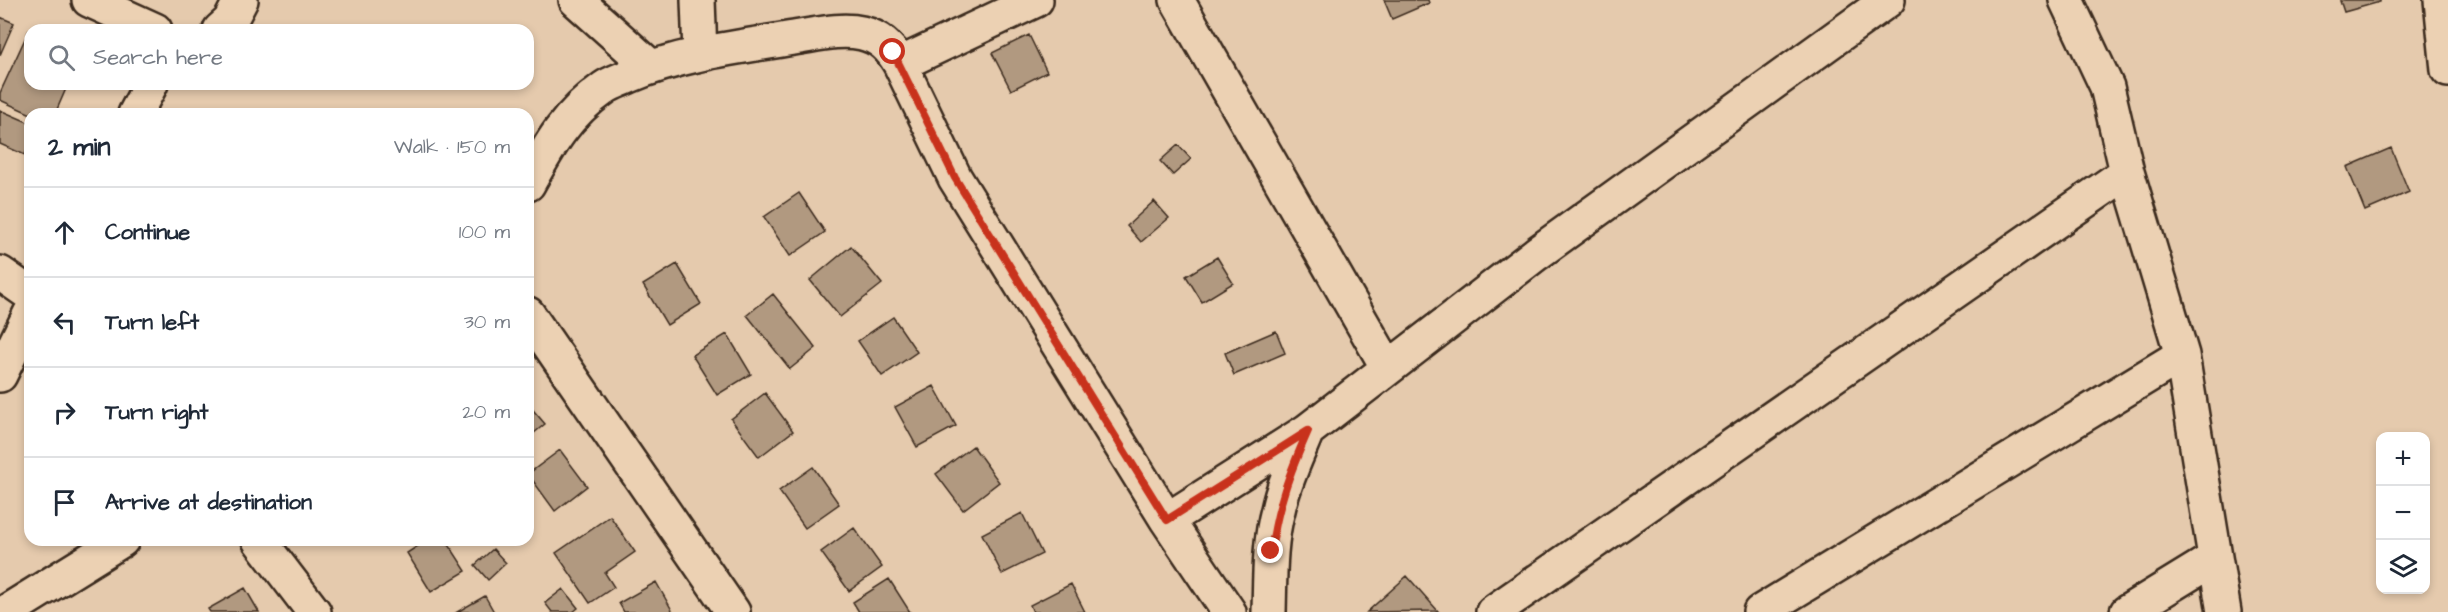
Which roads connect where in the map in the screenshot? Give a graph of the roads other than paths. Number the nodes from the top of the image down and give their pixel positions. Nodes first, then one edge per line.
1 (89, 0) edge
2 (241, 0) edge
3 (576, 0) edge
4 (698, 0) edge
5 (1036, 0) edge
6 (1177, 0) edge
7 (1888, 0) edge
8 (2066, 0) edge
9 (2441, 0) edge
10 (142, 24) edge
11 (227, 24) edge
12 (700, 54) junction
13 (900, 64) junction
14 (651, 67) junction
15 (2448, 70) edge
16 (148, 90) edge
17 (138, 108) edge
18 (2127, 171) junction
19 (534, 173) edge
20 (0, 273) edge
21 (24, 290) edge
22 (534, 324) edge
23 (24, 326) edge
24 (2182, 356) junction
25 (1388, 368) junction
26 (0, 375) edge
27 (1308, 431) junction
28 (1167, 520) junction
29 (112, 546) edge
30 (264, 546) edge
31 (2215, 558) junction
32 (6, 612) edge
33 (314, 612) edge
34 (733, 612) edge
35 (1229, 612) edge
36 (1269, 612) edge
37 (1493, 612) edge
38 (1760, 612) edge
39 (2127, 612) edge
40 (2224, 612) edge

1 - 10 street
2 - 11 street
3 - 14 street
4 - 12 street
5 - 13 street
6 - 25 street
7 - 25 street
8 - 18 street
9 - 15 street
12 - 13 street
12 - 14 street
13 - 28 street
14 - 19 street
16 - 17 street
18 - 24 street
18 - 37 street
20 - 21 street
22 - 34 street
23 - 26 street
24 - 31 street
24 - 38 street
25 - 27 street
27 - 28 street
27 - 36 street
28 - 35 street
29 - 32 street
30 - 33 street
31 - 39 street
31 - 40 street

